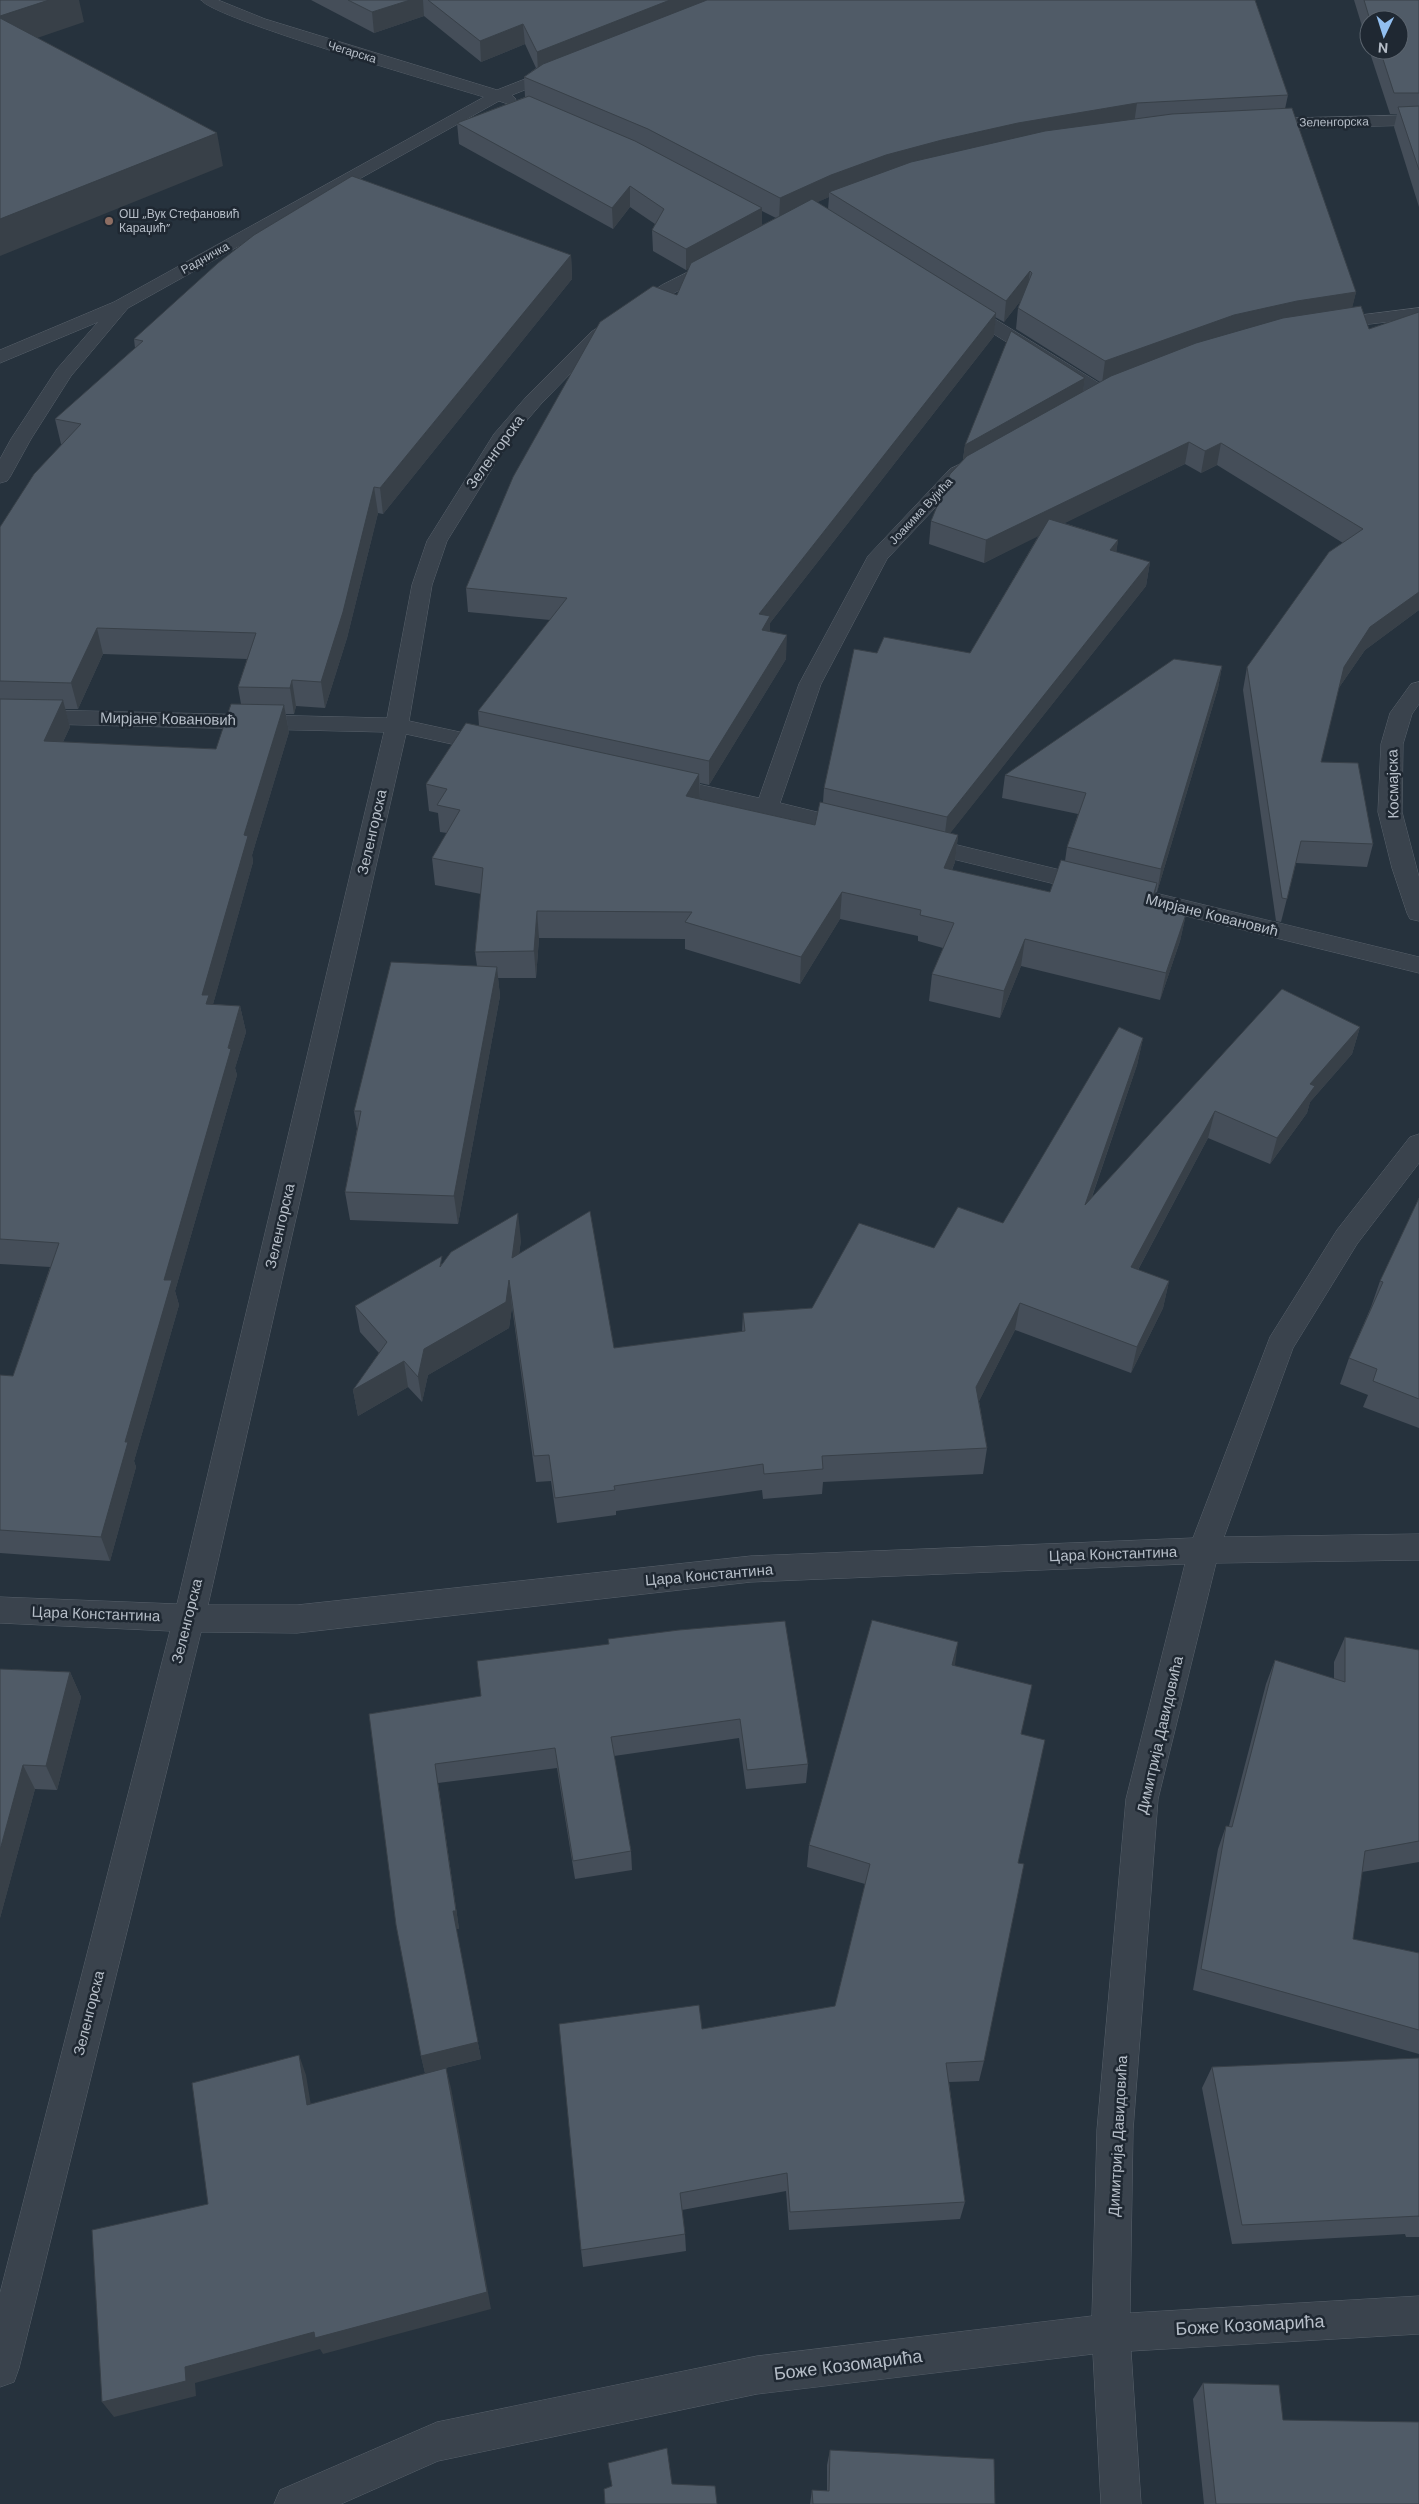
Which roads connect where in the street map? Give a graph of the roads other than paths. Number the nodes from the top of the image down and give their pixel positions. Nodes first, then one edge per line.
1 (208, 0) edge
2 (576, 64) edge
3 (499, 95) junction
4 (523, 105) edge
5 (1419, 120) edge
6 (1249, 124) edge
7 (736, 252) edge
8 (952, 300) edge
9 (122, 304) junction
10 (1419, 313) edge
11 (1312, 327) edge
12 (0, 357) edge
13 (1100, 393) edge
14 (991, 454) edge
15 (0, 477) edge
16 (1419, 689) edge
17 (0, 716) edge
18 (397, 725) junction
19 (514, 751) edge
20 (640, 779) edge
21 (767, 807) junction
22 (872, 832) edge
23 (901, 839) edge
24 (1419, 913) edge
25 (1419, 965) edge
26 (1419, 1144) edge
27 (1419, 1547) edge
28 (1204, 1550) junction
29 (0, 1610) edge
30 (188, 1618) junction
31 (1419, 2315) edge
32 (1111, 2333) junction
33 (0, 2368) edge
34 (294, 2504) edge
35 (1121, 2504) edge

1 - 3 street, Чегарска
2 - 3 street
3 - 4 street, Чегарска
3 - 9 street, Радничка
5 - 6 street, Зеленгорска
7 - 18 street, Зеленгорска
8 - 13 street
9 - 12 street
9 - 15 street, Радничка
10 - 11 street
14 - 21 street, Јоакима Вујића
16 - 24 street, Космајска
17 - 18 street, Мирјане Ковановић
18 - 19 street, Мирјане Ковановић
18 - 30 street, Зеленгорска
20 - 21 street
21 - 22 street
23 - 25 street, Мирјане Ковановић
26 - 28 street, Димитрија Давидовића
27 - 28 street, Цара Константина
28 - 30 street, Цара Константина
28 - 32 street, Димитрија Давидовића
29 - 30 street, Цара Константина
30 - 33 street, Зеленгорска
31 - 32 street, Боже Козомарића
32 - 34 street, Боже Козомарића
32 - 35 street, Димитрија Давидовића

